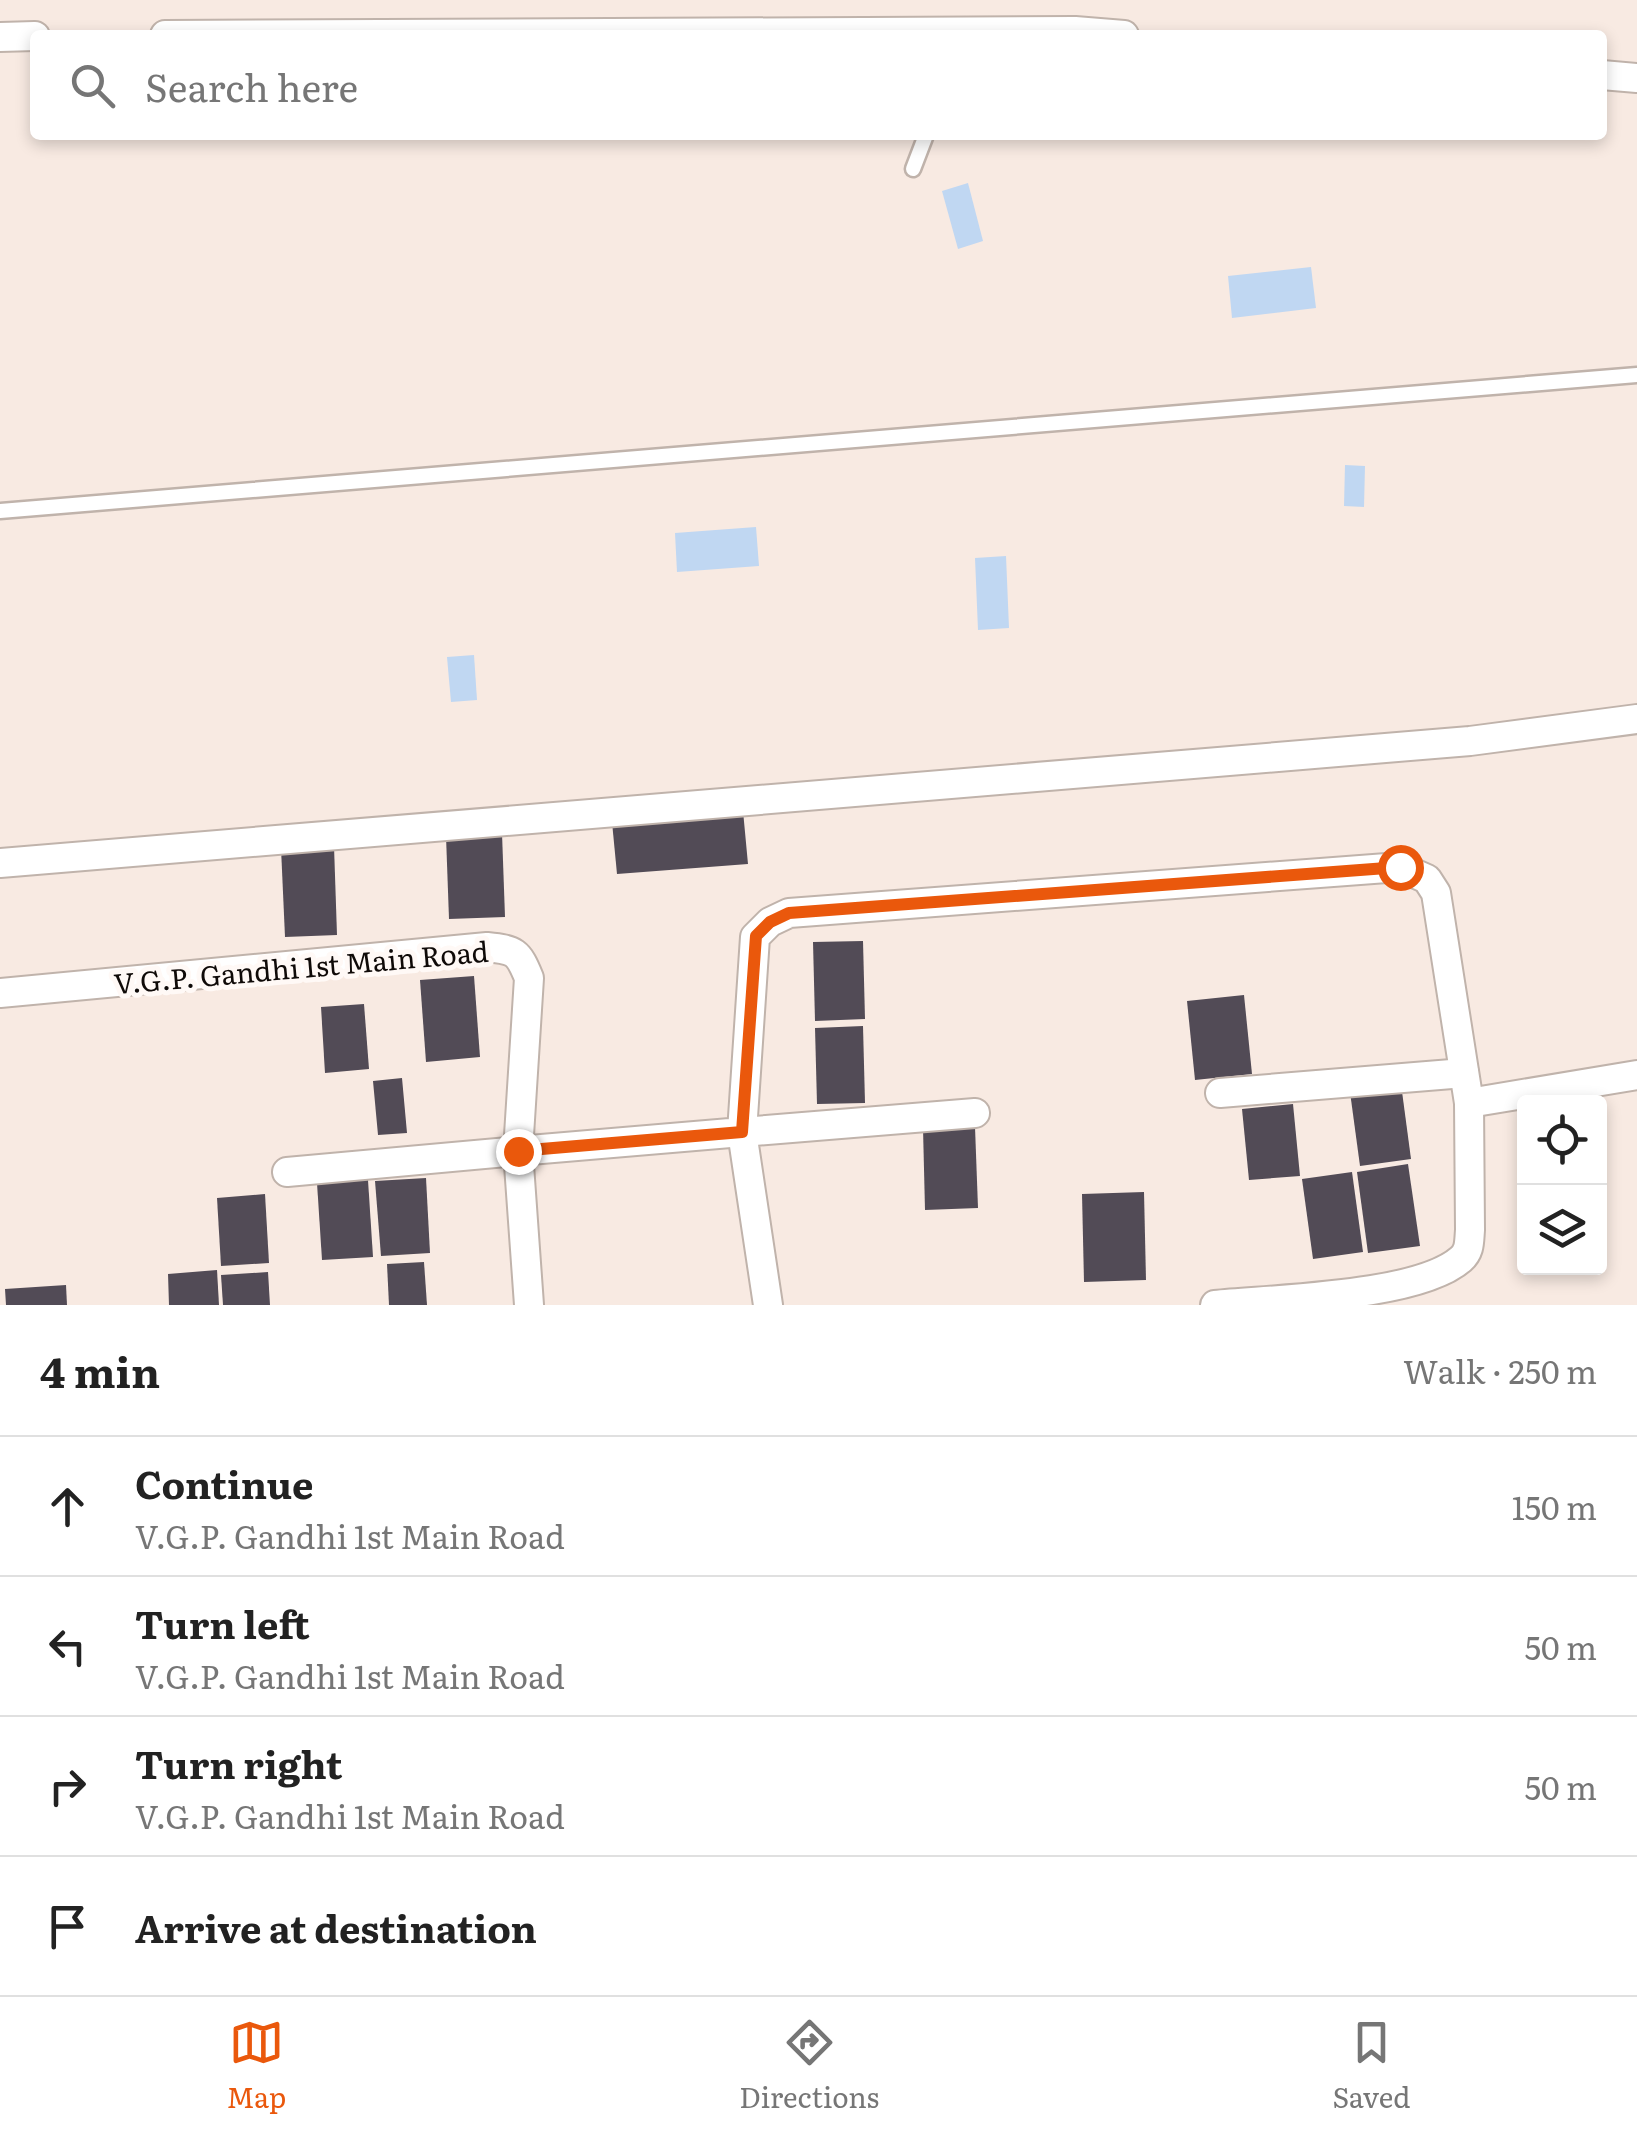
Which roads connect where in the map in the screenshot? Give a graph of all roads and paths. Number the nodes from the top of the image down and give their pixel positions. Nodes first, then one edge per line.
1 (30, 36) edge
2 (0, 37) edge
3 (1607, 75) edge
4 (1637, 78) edge
5 (924, 140) edge
6 (913, 169) dead end
7 (1637, 374) edge
8 (0, 511) edge
9 (1637, 718) edge
10 (0, 864) edge
11 (0, 994) edge
12 (1464, 1072) junction
13 (1637, 1075) edge
14 (1220, 1093) dead end
15 (1469, 1102) junction
16 (975, 1113) dead end
17 (742, 1132) junction
18 (518, 1151) junction
19 (287, 1172) dead end
20 (528, 1305) edge
21 (768, 1305) edge
22 (1214, 1305) edge

1 - 2 street
3 - 4 street
5 - 6 lane
7 - 8 lane
9 - 10 street
11 - 18 street, V.G.P. Gandhi 1st Main Road
12 - 14 street
12 - 15 street
12 - 17 street
13 - 15 street
15 - 22 street
16 - 17 street
17 - 18 street
17 - 21 street
18 - 19 street
18 - 20 street

